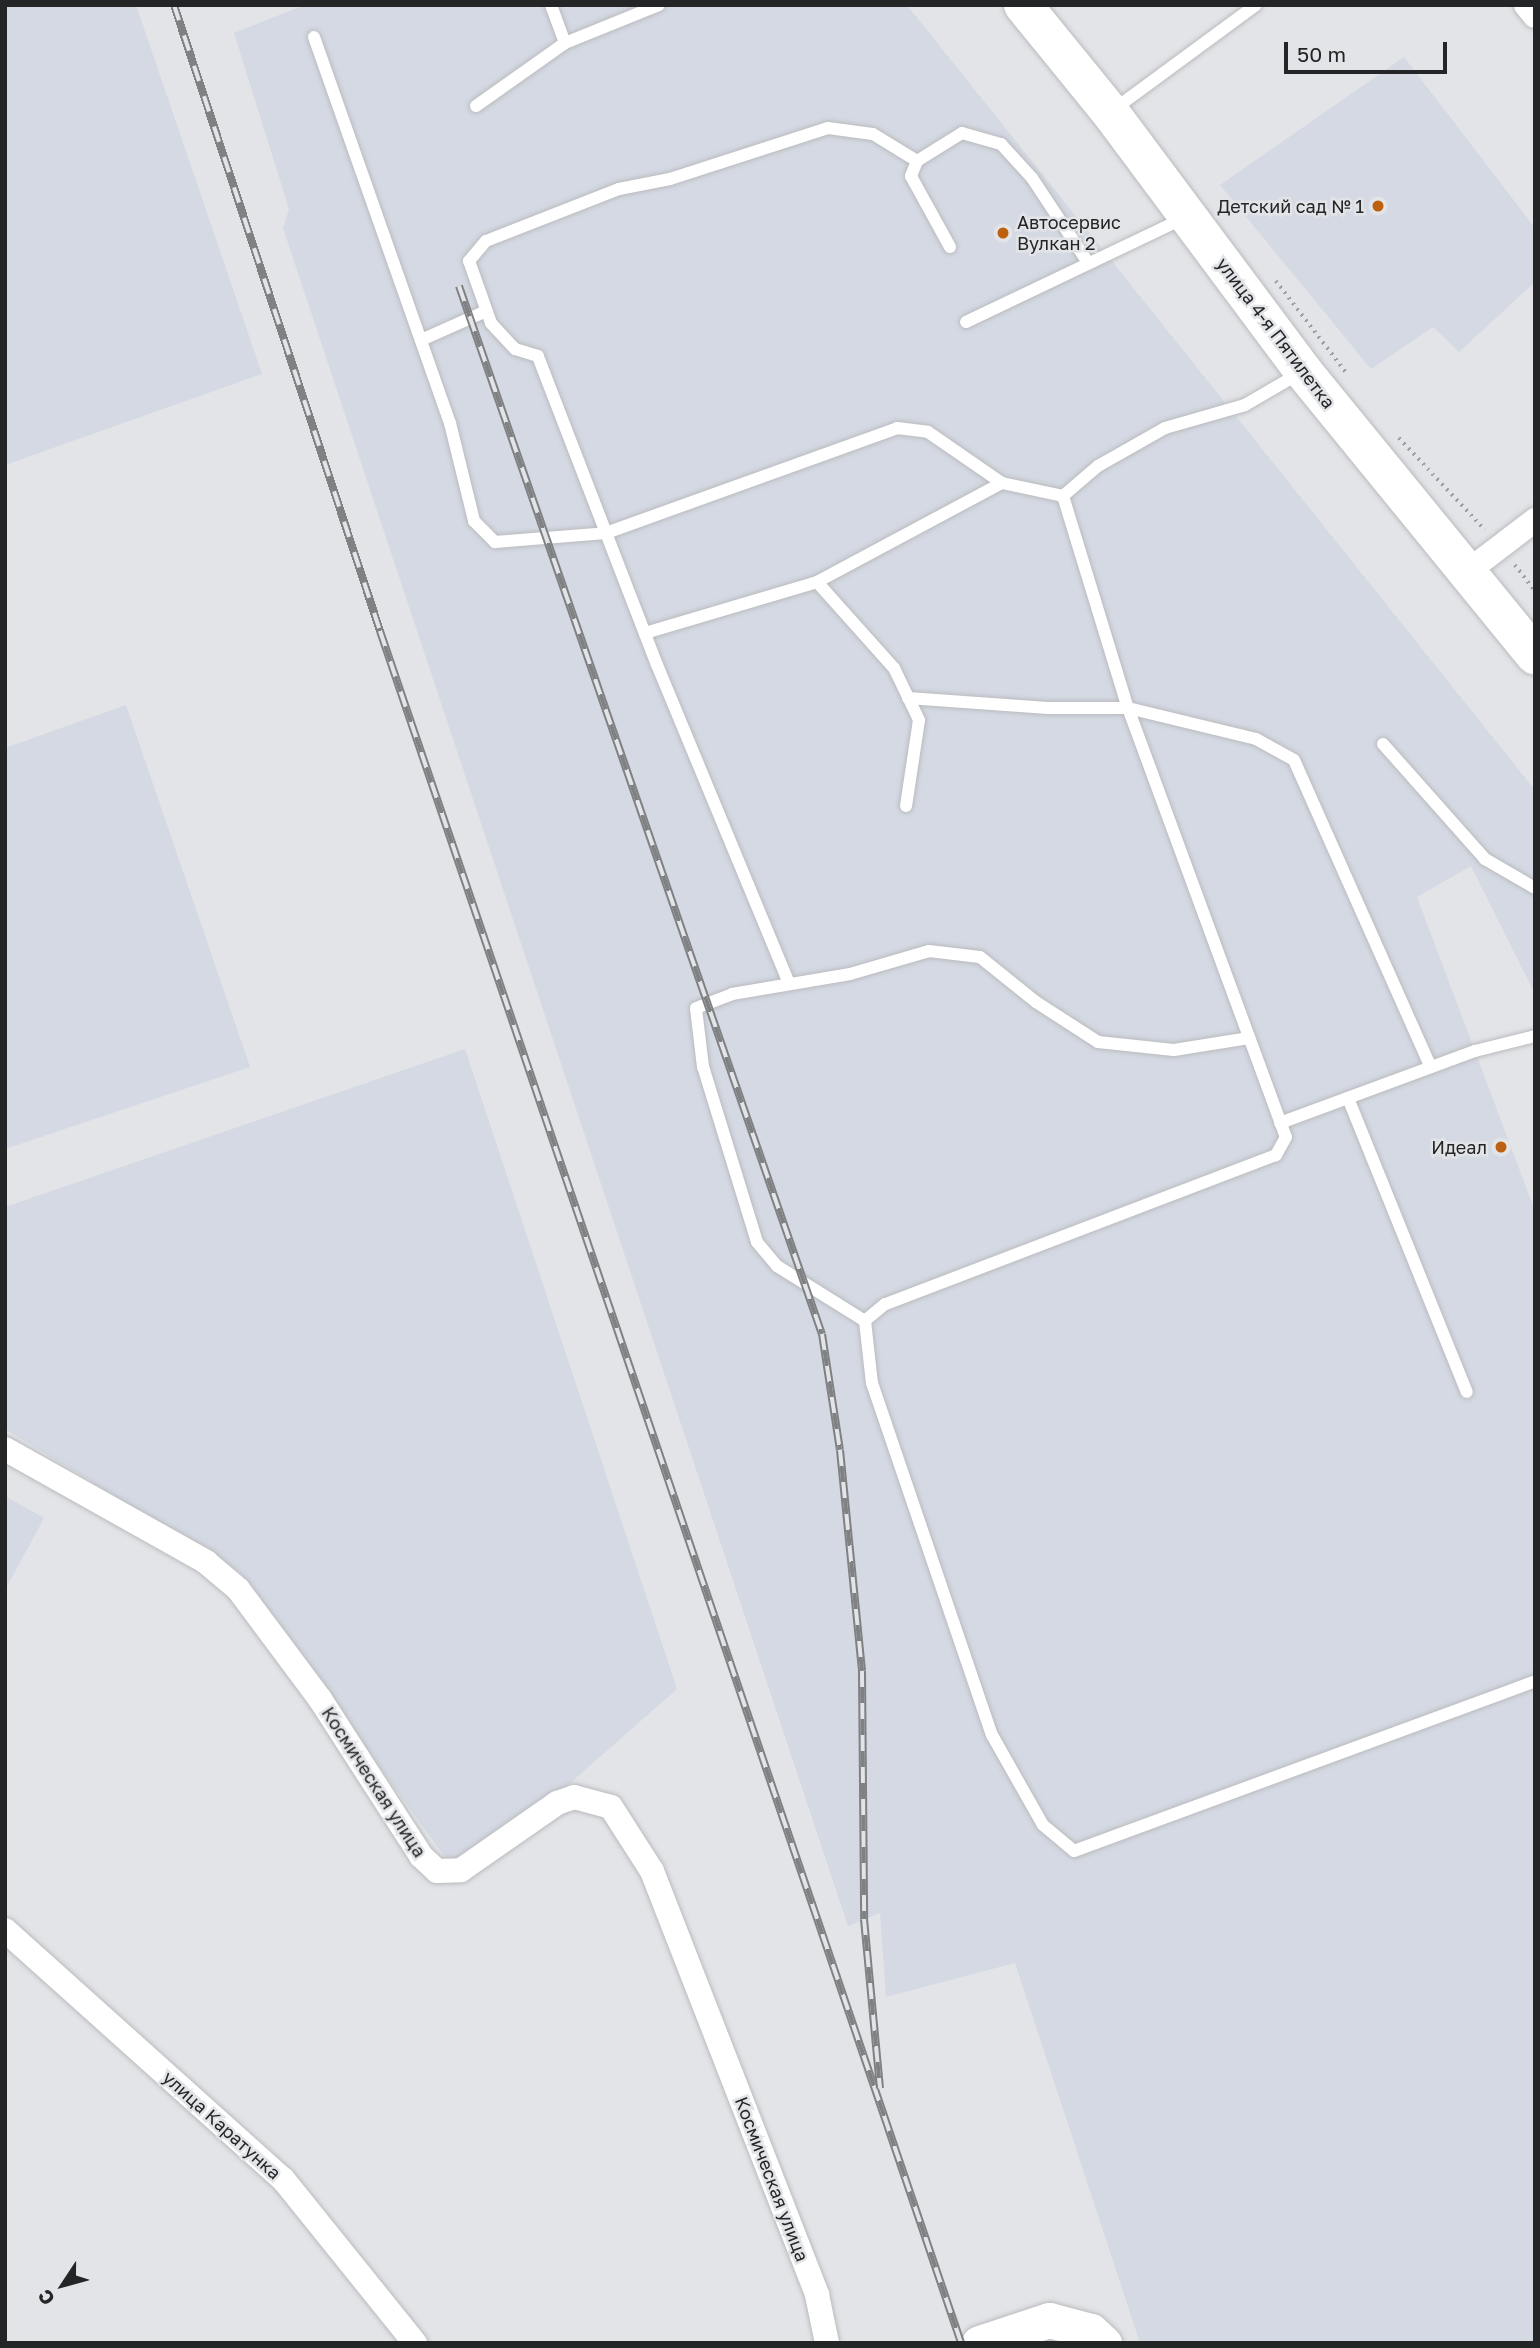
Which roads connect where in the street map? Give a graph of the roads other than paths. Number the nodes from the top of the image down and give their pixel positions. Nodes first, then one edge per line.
1 (551, 5) edge
2 (659, 5) edge
3 (1023, 5) edge
4 (1256, 5) edge
5 (1526, 5) edge
6 (1535, 16) edge
7 (314, 37) dead end
8 (565, 43) junction
9 (476, 106) dead end
10 (1110, 112) junction
11 (917, 161) junction
12 (1187, 216) junction
13 (950, 247) dead end
14 (1087, 261) junction
15 (486, 311) junction
16 (965, 322) dead end
17 (421, 340) junction
18 (1303, 371) junction
19 (1002, 483) junction
20 (1063, 496) junction
21 (1535, 520) edge
22 (606, 533) junction
23 (1467, 572) junction
24 (817, 582) junction
25 (645, 633) junction
26 (1535, 655) edge
27 (908, 698) junction
28 (1128, 708) junction
29 (1383, 744) dead end
30 (906, 806) dead end
31 (1535, 888) edge
32 (788, 981) junction
33 (1535, 1035) edge
34 (1249, 1038) junction
35 (1431, 1067) junction
36 (1348, 1098) junction
37 (1280, 1123) junction
38 (865, 1321) junction
39 (1467, 1392) dead end
40 (5, 1448) edge
41 (1535, 1681) edge
42 (5, 1930) edge
43 (415, 2343) edge
44 (827, 2343) edge
45 (979, 2343) edge
46 (1104, 2343) edge

1 - 8 lane
2 - 8 lane
3 - 10 main road, улица 4-я Пятилетка
4 - 10 lane
5 - 6 street
7 - 17 lane
8 - 9 lane
10 - 12 main road, улица 4-я Пятилетка
11 - 13 lane
11 - 14 lane
11 - 15 lane
12 - 14 lane
12 - 18 main road, улица 4-я Пятилетка
14 - 16 lane
15 - 17 lane
15 - 22 lane
17 - 22 lane
18 - 20 lane
18 - 23 main road, улица 4-я Пятилетка
19 - 20 lane
19 - 22 lane
19 - 24 lane
20 - 28 lane
21 - 23 street
22 - 25 lane
23 - 26 main road, улица 4-я Пятилетка
24 - 25 lane
24 - 27 lane
25 - 32 lane
27 - 28 lane
27 - 30 lane
28 - 34 lane
28 - 35 lane
29 - 31 lane
32 - 34 lane
32 - 38 lane
33 - 35 lane
34 - 37 lane
35 - 36 lane
36 - 37 lane
36 - 39 lane
37 - 38 lane
38 - 41 lane
40 - 44 street, Космическая улица
42 - 43 street, улица Каратунка
45 - 46 street

